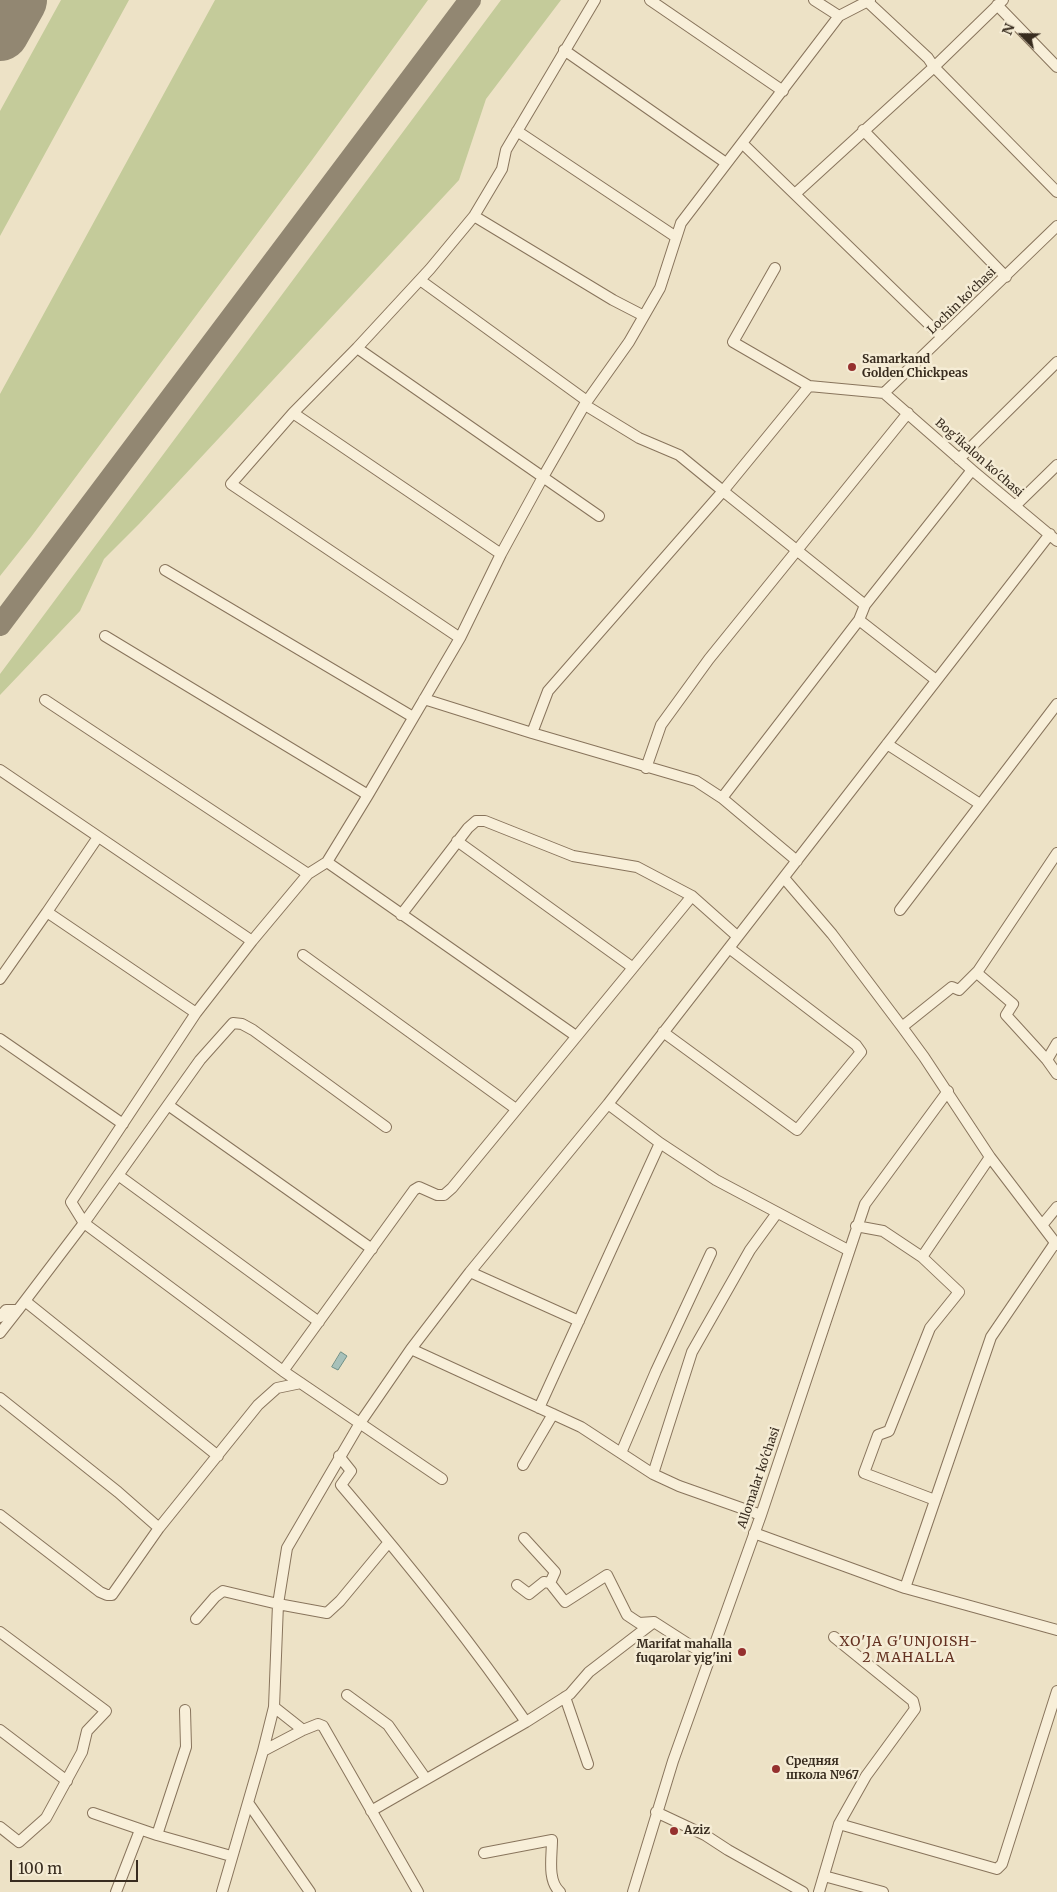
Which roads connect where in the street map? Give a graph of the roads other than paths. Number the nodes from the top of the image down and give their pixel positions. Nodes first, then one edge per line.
1 (595, 0) edge
2 (650, 0) edge
3 (814, 0) edge
4 (869, 1) edge
5 (1000, 3) edge
6 (838, 16) junction
7 (564, 50) junction
8 (934, 67) junction
9 (1057, 67) edge
10 (783, 91) junction
11 (863, 130) junction
12 (517, 131) junction
13 (742, 143) junction
14 (726, 163) junction
15 (1057, 192) edge
16 (795, 194) junction
17 (474, 216) junction
18 (1057, 226) edge
19 (676, 237) junction
20 (776, 268) dead end
21 (1006, 277) junction
22 (420, 280) junction
23 (644, 316) junction
24 (942, 337) junction
25 (357, 348) junction
26 (1057, 362) edge
27 (809, 386) junction
28 (884, 393) junction
29 (587, 401) junction
30 (293, 413) junction
31 (908, 413) junction
32 (959, 459) junction
33 (1057, 465) edge
34 (972, 470) junction
35 (543, 477) junction
36 (723, 491) junction
37 (1016, 506) junction
38 (600, 516) dead end
39 (1054, 538) edge
40 (797, 550) junction
41 (501, 554) junction
42 (164, 570) dead end
43 (865, 605) junction
44 (859, 620) junction
45 (105, 636) dead end
46 (460, 638) junction
47 (936, 680) junction
48 (424, 699) junction
49 (46, 700) dead end
50 (1057, 704) edge
51 (414, 716) junction
52 (532, 734) junction
53 (888, 744) junction
54 (646, 768) junction
55 (0, 770) edge
56 (368, 795) junction
57 (722, 798) junction
58 (980, 804) junction
59 (98, 837) junction
60 (457, 841) junction
61 (1057, 853) edge
62 (797, 861) junction
63 (327, 862) junction
64 (308, 874) junction
65 (784, 878) junction
66 (692, 896) junction
67 (900, 910) dead end
68 (47, 912) junction
69 (401, 915) junction
70 (737, 936) junction
71 (252, 941) junction
72 (729, 948) junction
73 (303, 956) dead end
74 (632, 967) junction
75 (977, 973) junction
76 (0, 979) edge
77 (196, 1013) junction
78 (902, 1027) junction
79 (663, 1032) junction
80 (576, 1036) junction
81 (0, 1039) edge
82 (1057, 1043) edge
83 (1047, 1060) junction
84 (1057, 1074) edge
85 (948, 1091) junction
86 (608, 1104) junction
87 (168, 1105) junction
88 (516, 1109) junction
89 (123, 1124) junction
90 (386, 1127) dead end
91 (660, 1143) junction
92 (990, 1157) junction
93 (118, 1175) junction
94 (1057, 1207) edge
95 (777, 1213) junction
96 (84, 1223) junction
97 (1043, 1224) junction
98 (856, 1226) junction
99 (1056, 1244) edge
100 (372, 1249) junction
101 (848, 1250) junction
102 (711, 1253) dead end
103 (922, 1258) junction
104 (470, 1272) junction
105 (22, 1306) junction
106 (2, 1310) edge
107 (579, 1320) junction
108 (319, 1322) junction
109 (0, 1333) edge
110 (411, 1349) junction
111 (283, 1371) junction
112 (301, 1383) junction
113 (0, 1398) edge
114 (539, 1408) junction
115 (553, 1414) junction
116 (360, 1423) junction
117 (621, 1453) junction
118 (218, 1456) junction
119 (339, 1456) junction
120 (523, 1465) dead end
121 (653, 1474) junction
122 (442, 1479) dead end
123 (935, 1500) junction
124 (761, 1514) junction
125 (0, 1515) edge
126 (159, 1528) junction
127 (754, 1533) junction
128 (524, 1538) dead end
129 (389, 1542) junction
130 (550, 1583) junction
131 (517, 1584) dead end
132 (905, 1588) junction
133 (278, 1604) junction
134 (196, 1619) dead end
135 (654, 1622) junction
136 (1057, 1630) edge
137 (0, 1632) edge
138 (834, 1637) dead end
139 (710, 1658) junction
140 (1057, 1691) edge
141 (347, 1695) dead end
142 (565, 1697) junction
143 (274, 1707) junction
144 (185, 1710) dead end
145 (526, 1722) junction
146 (0, 1730) edge
147 (303, 1730) junction
148 (263, 1752) junction
149 (588, 1764) dead end
150 (426, 1779) junction
151 (67, 1781) junction
152 (248, 1804) junction
153 (371, 1811) junction
154 (656, 1812) junction
155 (93, 1813) dead end
156 (839, 1824) junction
157 (0, 1827) edge
158 (140, 1830) junction
159 (157, 1835) junction
160 (484, 1853) dead end
161 (231, 1856) junction
162 (824, 1876) junction
163 (116, 1892) edge
164 (222, 1892) edge
165 (310, 1892) edge
166 (418, 1892) edge
167 (560, 1892) edge
168 (633, 1892) edge
169 (803, 1892) edge
170 (819, 1892) edge
171 (883, 1892) edge

1 - 7 street
2 - 10 street
3 - 6 street
4 - 6 street
4 - 8 street
5 - 8 street
5 - 9 street
6 - 10 street
7 - 12 street
7 - 14 street
8 - 11 street
8 - 15 street
10 - 13 street
11 - 16 street
11 - 21 street
12 - 17 street
12 - 19 street
13 - 14 street
13 - 16 street
14 - 19 street
16 - 24 street
17 - 22 street
17 - 23 street
18 - 21 street, Lochin ko'chasi
19 - 23 street
20 - 27 street
21 - 24 street, Lochin ko'chasi
22 - 25 street
22 - 29 street
23 - 29 street
24 - 28 street, Lochin ko'chasi
25 - 30 street
25 - 35 street
26 - 32 street
27 - 28 street
27 - 36 street
28 - 31 street, Bog'ikalon ko'chasi
29 - 35 street
29 - 36 street
30 - 41 street
30 - 46 street
31 - 32 street, Bog'ikalon ko'chasi
31 - 40 street
32 - 34 street, Bog'ikalon ko'chasi
33 - 37 street
34 - 37 street, Bog'ikalon ko'chasi
34 - 43 street
35 - 38 street
35 - 41 street
36 - 40 street
36 - 52 street
37 - 39 street, Bog'ikalon ko'chasi
39 - 47 street
40 - 43 street
40 - 54 street
41 - 46 street
42 - 51 street
43 - 44 street
44 - 47 street
44 - 57 street
45 - 56 street
46 - 48 street
47 - 53 street
48 - 51 street
48 - 52 street
49 - 64 street
50 - 58 street
51 - 56 street
52 - 54 street
53 - 58 street
53 - 62 street
54 - 57 street
55 - 59 street
56 - 63 street
57 - 62 street
58 - 67 street
59 - 68 street
59 - 71 street
60 - 66 street
60 - 69 street
60 - 74 street
61 - 75 street
62 - 65 street
63 - 64 street
63 - 69 street
64 - 71 street
65 - 70 street
65 - 78 street
66 - 70 street
66 - 74 street
68 - 76 street
68 - 77 street
69 - 80 street
70 - 72 street
71 - 77 street
72 - 79 street
72 - 79 street
73 - 88 street
74 - 80 street
75 - 78 street
75 - 83 street
77 - 89 street
78 - 85 street
79 - 86 street
80 - 88 street
81 - 89 street
82 - 83 street
83 - 84 street
85 - 92 street
85 - 98 street, Allomalar ko'chasi
86 - 91 street
86 - 104 street
87 - 90 street
87 - 93 street
87 - 100 street
88 - 100 street
89 - 96 street
91 - 95 street
91 - 107 street
92 - 97 street
92 - 103 street
93 - 96 street
93 - 108 street
94 - 97 street
95 - 101 street
95 - 121 street
96 - 105 street
96 - 111 street
97 - 99 street
98 - 101 street, Allomalar ko'chasi
98 - 103 street
99 - 123 street
100 - 108 street
101 - 124 street, Allomalar ko'chasi
102 - 117 street
103 - 123 street
104 - 107 street
104 - 110 street
105 - 106 street
105 - 109 street
105 - 118 street
107 - 114 street
108 - 111 street
110 - 114 street
110 - 116 street
111 - 112 street
112 - 116 street
112 - 118 street
113 - 126 street
114 - 115 street
115 - 117 street
115 - 120 street
116 - 119 street
116 - 122 street
117 - 121 street
118 - 126 street
119 - 129 street
119 - 133 street
121 - 124 street
123 - 132 street
124 - 127 street, Allomalar ko'chasi
125 - 126 street
127 - 132 street
127 - 139 street, Allomalar ko'chasi
128 - 130 street
129 - 133 street
129 - 145 street
130 - 131 street
130 - 135 street
132 - 136 street
133 - 134 street
133 - 143 street
135 - 139 street
135 - 142 street
137 - 151 street
138 - 156 street
139 - 154 street, Allomalar ko'chasi
140 - 156 street
141 - 150 street
142 - 145 street
142 - 149 street
143 - 147 street
143 - 148 street
144 - 159 street
145 - 150 street
146 - 151 street
147 - 148 street
147 - 153 street
148 - 152 street
150 - 153 street
151 - 157 street
152 - 161 street
152 - 165 street
153 - 166 street
154 - 168 street, Allomalar ko'chasi
154 - 169 street
155 - 158 street
156 - 162 street
158 - 159 street
158 - 163 street
159 - 161 street
160 - 167 street
161 - 164 street
162 - 170 street
162 - 171 street

